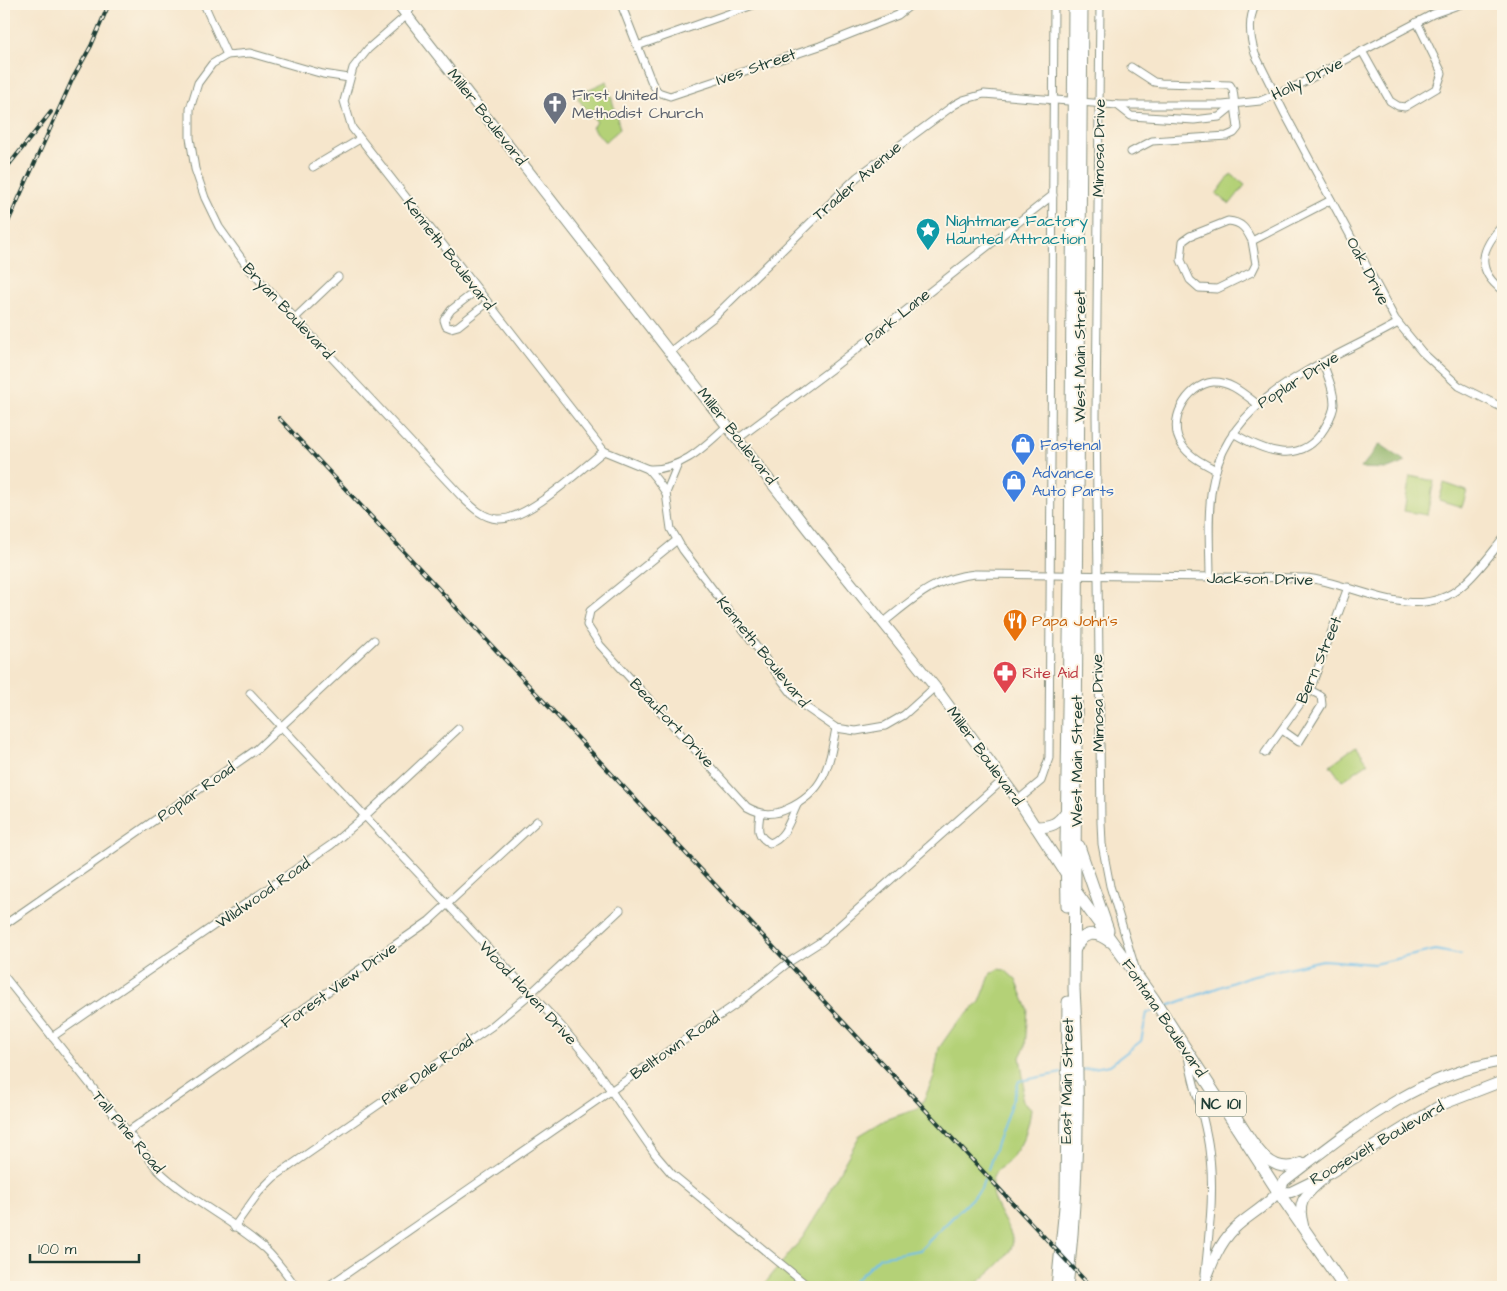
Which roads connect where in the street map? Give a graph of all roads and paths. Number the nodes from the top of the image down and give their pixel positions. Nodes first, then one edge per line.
1 (204, 4) edge
2 (398, 4) edge
3 (412, 4) edge
4 (621, 4) edge
5 (756, 4) edge
6 (912, 4) edge
7 (1054, 4) edge
8 (1074, 4) edge
9 (1082, 4) edge
10 (1100, 4) edge
11 (1256, 4) edge
12 (1461, 4) edge
13 (1450, 5) edge
14 (407, 15) junction
15 (1417, 22) junction
16 (637, 46) junction
17 (1362, 51) junction
18 (227, 55) junction
19 (1131, 67) dead end
20 (349, 78) junction
21 (1276, 95) junction
22 (1054, 102) junction
23 (1077, 103) junction
24 (1100, 104) junction
25 (1236, 104) junction
26 (1117, 105) junction
27 (360, 139) junction
28 (1131, 152) dead end
29 (313, 167) dead end
30 (1053, 194) junction
31 (1331, 200) junction
32 (1503, 225) edge
33 (1252, 241) junction
34 (338, 276) dead end
35 (477, 290) junction
36 (1503, 291) edge
37 (487, 302) junction
38 (295, 318) junction
39 (1398, 323) junction
40 (671, 351) junction
41 (1323, 363) junction
42 (1257, 404) junction
43 (1503, 408) edge
44 (728, 425) junction
45 (1233, 433) junction
46 (739, 438) junction
47 (604, 451) junction
48 (678, 464) junction
49 (648, 469) junction
50 (1216, 470) junction
51 (666, 494) junction
52 (1503, 539) edge
53 (677, 540) junction
54 (1050, 574) junction
55 (1075, 574) junction
56 (1099, 575) junction
57 (1210, 578) junction
58 (1348, 587) junction
59 (883, 623) junction
60 (374, 640) dead end
61 (935, 687) junction
62 (1310, 690) junction
63 (250, 693) dead end
64 (281, 727) junction
65 (836, 728) junction
66 (458, 729) dead end
67 (1282, 730) junction
68 (1265, 753) dead end
69 (1003, 780) junction
70 (1018, 800) junction
71 (797, 805) junction
72 (1066, 812) junction
73 (760, 814) junction
74 (365, 816) junction
75 (537, 821) dead end
76 (1036, 827) junction
77 (1077, 837) junction
78 (1066, 874) junction
79 (1075, 889) junction
80 (447, 904) junction
81 (620, 910) dead end
82 (4, 925) edge
83 (1114, 946) junction
84 (1075, 950) junction
85 (4, 976) edge
86 (1138, 978) junction
87 (530, 994) junction
88 (52, 1037) junction
89 (1187, 1050) junction
90 (1503, 1061) edge
91 (1073, 1073) junction
92 (1503, 1081) edge
93 (611, 1091) junction
94 (1215, 1095) junction
95 (127, 1132) junction
96 (1320, 1153) junction
97 (1308, 1163) junction
98 (1330, 1173) junction
99 (1317, 1178) junction
100 (1279, 1193) junction
101 (234, 1227) junction
102 (1304, 1229) junction
103 (1203, 1286) edge
104 (296, 1287) edge
105 (327, 1287) edge
106 (809, 1287) edge
107 (1057, 1287) edge
108 (1067, 1287) edge
109 (1344, 1287) edge

1 - 18 street
2 - 14 street, Miller Boulevard
3 - 14 street
4 - 16 street, Ives Street
5 - 16 street
6 - 16 street, Ives Street
7 - 22 street
8 - 23 main road, West Main Street
9 - 23 main road, West Main Street
10 - 24 street, Mimosa Drive
11 - 21 street, Oak Drive
12 - 13 street, Holly Drive
13 - 15 street, Holly Drive
14 - 20 street, Kenneth Boulevard
14 - 40 street, Miller Boulevard
15 - 17 street, Holly Drive
15 - 17 street
17 - 21 street, Holly Drive
18 - 20 street
18 - 38 street, Bryan Boulevard
19 - 25 street
20 - 27 street, Kenneth Boulevard
21 - 25 street, Holly Drive
21 - 31 street, Oak Drive
22 - 23 street, Trader Avenue
22 - 30 street
22 - 40 street, Trader Avenue
23 - 24 street, Holly Drive
23 - 55 main road, West Main Street
24 - 26 street, Holly Drive
24 - 56 street, Mimosa Drive
25 - 26 street, Holly Drive
25 - 26 street
25 - 28 street
27 - 29 street
27 - 35 street, Kenneth Boulevard
30 - 46 street, Park Lane
30 - 54 street
31 - 33 street
31 - 39 street, Oak Drive
32 - 36 street
33 - 33 street
34 - 38 street
35 - 37 street, Kenneth Boulevard
35 - 37 street
37 - 47 street, Kenneth Boulevard
38 - 47 street, Bryan Boulevard
39 - 41 street, Poplar Drive
39 - 43 street, Oak Drive
40 - 44 street, Miller Boulevard
41 - 42 street, Poplar Drive
41 - 45 street
42 - 45 street, Poplar Drive
42 - 50 street
44 - 46 street, Miller Boulevard
44 - 48 street, Kenneth Boulevard
45 - 50 street, Poplar Drive
46 - 59 street, Miller Boulevard
47 - 49 street, Kenneth Boulevard
48 - 49 street, Kenneth Boulevard
48 - 51 street
49 - 51 street, Kenneth Boulevard
50 - 57 street, Poplar Drive
51 - 53 street, Kenneth Boulevard
52 - 58 street, Jackson Drive
53 - 65 street, Kenneth Boulevard
53 - 73 street, Beaufort Drive
54 - 55 street, Jackson Drive
54 - 59 street, Jackson Drive
54 - 70 street
55 - 56 street, Jackson Drive
55 - 72 main road, West Main Street
55 - 77 main road, West Main Street
56 - 57 street, Jackson Drive
56 - 86 street, Mimosa Drive
57 - 58 street, Jackson Drive
58 - 62 street, Bern Street
59 - 61 street, Miller Boulevard
60 - 64 street, Poplar Road
61 - 65 street, Kenneth Boulevard
61 - 69 street, Miller Boulevard
62 - 67 street, Bern Street
62 - 67 street
63 - 64 street, Wood Haven Drive
64 - 74 street, Wood Haven Drive
64 - 82 street, Poplar Road
65 - 71 street
66 - 74 street, Wildwood Road
67 - 68 street, Bern Street
69 - 70 street, Miller Boulevard
69 - 93 street, Belltown Road
70 - 76 street, Miller Boulevard
71 - 73 street
71 - 73 street
72 - 76 main road
72 - 78 main road, West Main Street
74 - 80 street, Wood Haven Drive
74 - 88 street, Wildwood Road
75 - 80 street, Forest View Drive
76 - 78 street, Miller Boulevard
77 - 79 main road, West Main Street
77 - 83 main road
78 - 79 main road, Fontana Boulevard / NC 101
78 - 91 main road, East Main Street
79 - 83 main road, Fontana Boulevard / NC 101
79 - 84 main road, East Main Street
80 - 87 street, Wood Haven Drive
80 - 95 street, Forest View Drive
81 - 87 street, Pine Dale Road
83 - 84 main road
83 - 86 main road, Fontana Boulevard / NC 101
84 - 91 main road, East Main Street
85 - 88 street, Tall Pine Road
86 - 89 main road, Fontana Boulevard / NC 101
87 - 93 street, Wood Haven Drive
87 - 101 street, Pine Dale Road
88 - 95 street, Tall Pine Road
89 - 94 main road, Fontana Boulevard / NC 101
89 - 103 street
90 - 96 street, Roosevelt Boulevard
91 - 107 main road, East Main Street
91 - 108 main road, East Main Street
92 - 98 street, Roosevelt Boulevard
93 - 105 street, Belltown Road
93 - 106 street, Wood Haven Drive
94 - 96 street
94 - 100 main road, Fontana Boulevard / NC 101
95 - 101 street, Tall Pine Road
96 - 97 street, Roosevelt Boulevard
97 - 99 street
97 - 100 street, Roosevelt Boulevard
98 - 99 street, Roosevelt Boulevard
98 - 102 street
99 - 100 street, Roosevelt Boulevard
100 - 102 main road, Fontana Boulevard / NC 101
100 - 103 street, Roosevelt Boulevard
101 - 104 street, Tall Pine Road
102 - 109 main road, Fontana Boulevard / NC 101

